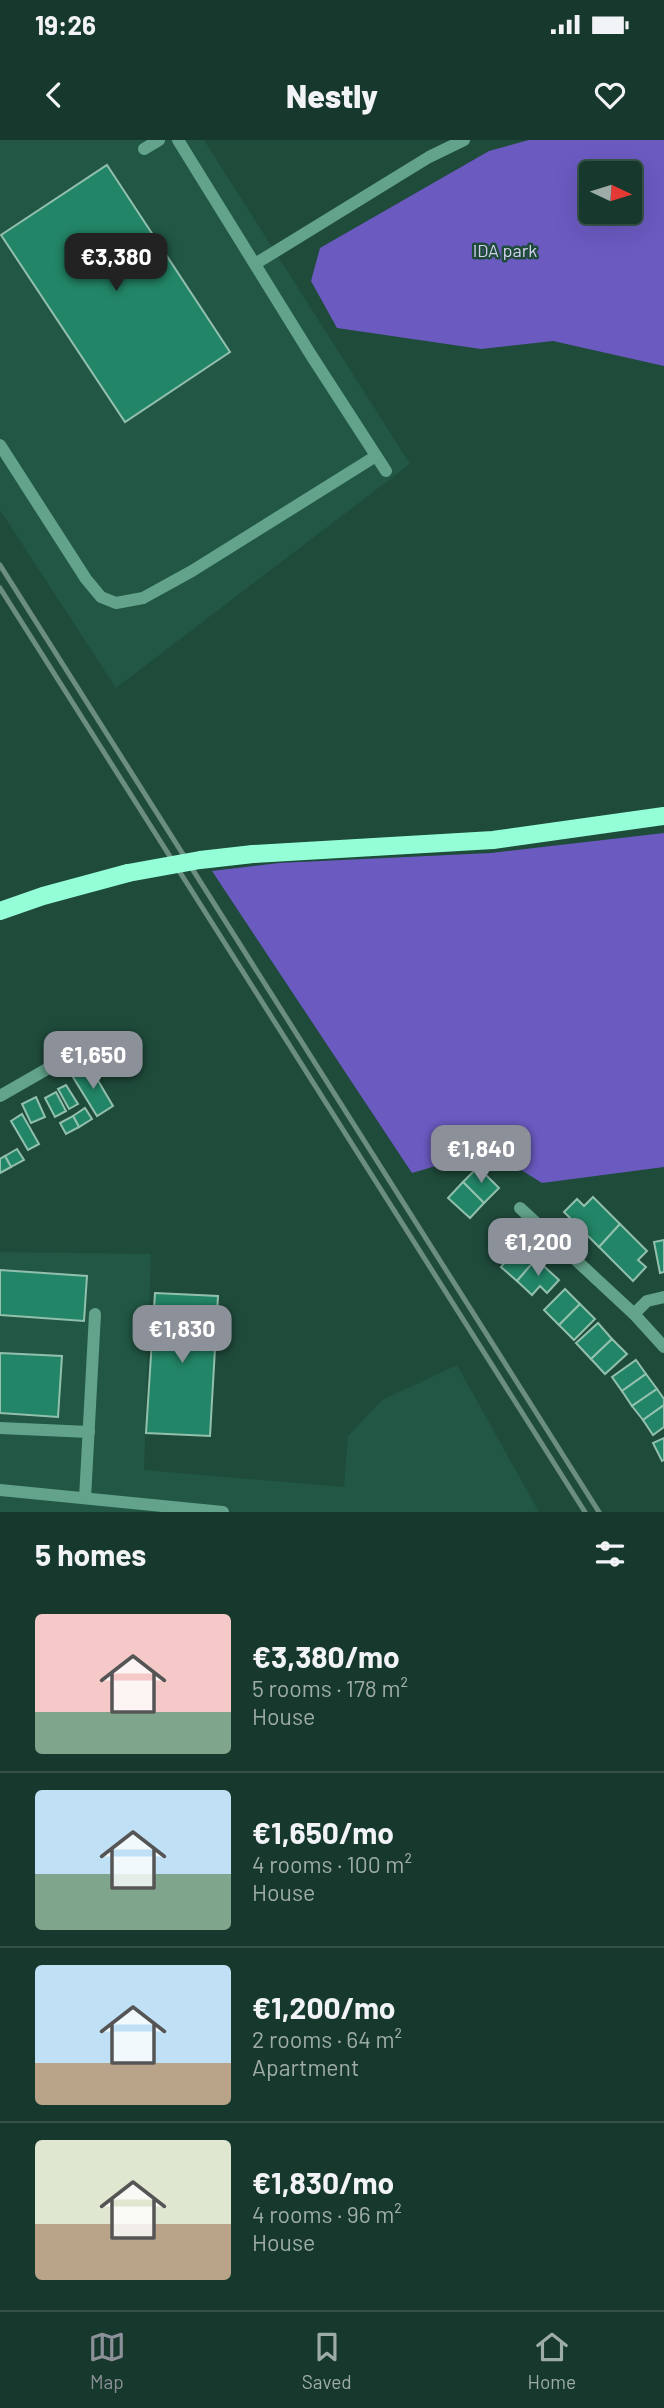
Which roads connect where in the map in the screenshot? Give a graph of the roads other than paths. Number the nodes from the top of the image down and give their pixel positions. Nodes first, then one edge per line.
1 (159, 140) edge
2 (178, 140) edge
3 (464, 140) edge
4 (144, 149) dead end
5 (255, 264) junction
6 (0, 445) edge
7 (376, 456) junction
8 (387, 471) dead end
9 (664, 816) edge
10 (0, 911) edge
11 (68, 1056) dead end
12 (0, 1096) edge
13 (520, 1208) dead end
14 (664, 1297) edge
15 (95, 1314) dead end
16 (634, 1314) junction
17 (664, 1347) edge
18 (0, 1429) edge
19 (89, 1432) junction
20 (0, 1490) edge
21 (85, 1498) junction
22 (223, 1512) edge

1 - 4 street
2 - 5 street
3 - 5 street
5 - 7 street
6 - 7 street
7 - 8 street
9 - 10 main road, bridge
11 - 12 street
13 - 16 street
14 - 16 street
15 - 19 street
16 - 17 street
18 - 19 street
19 - 21 street
20 - 21 street
21 - 22 street

